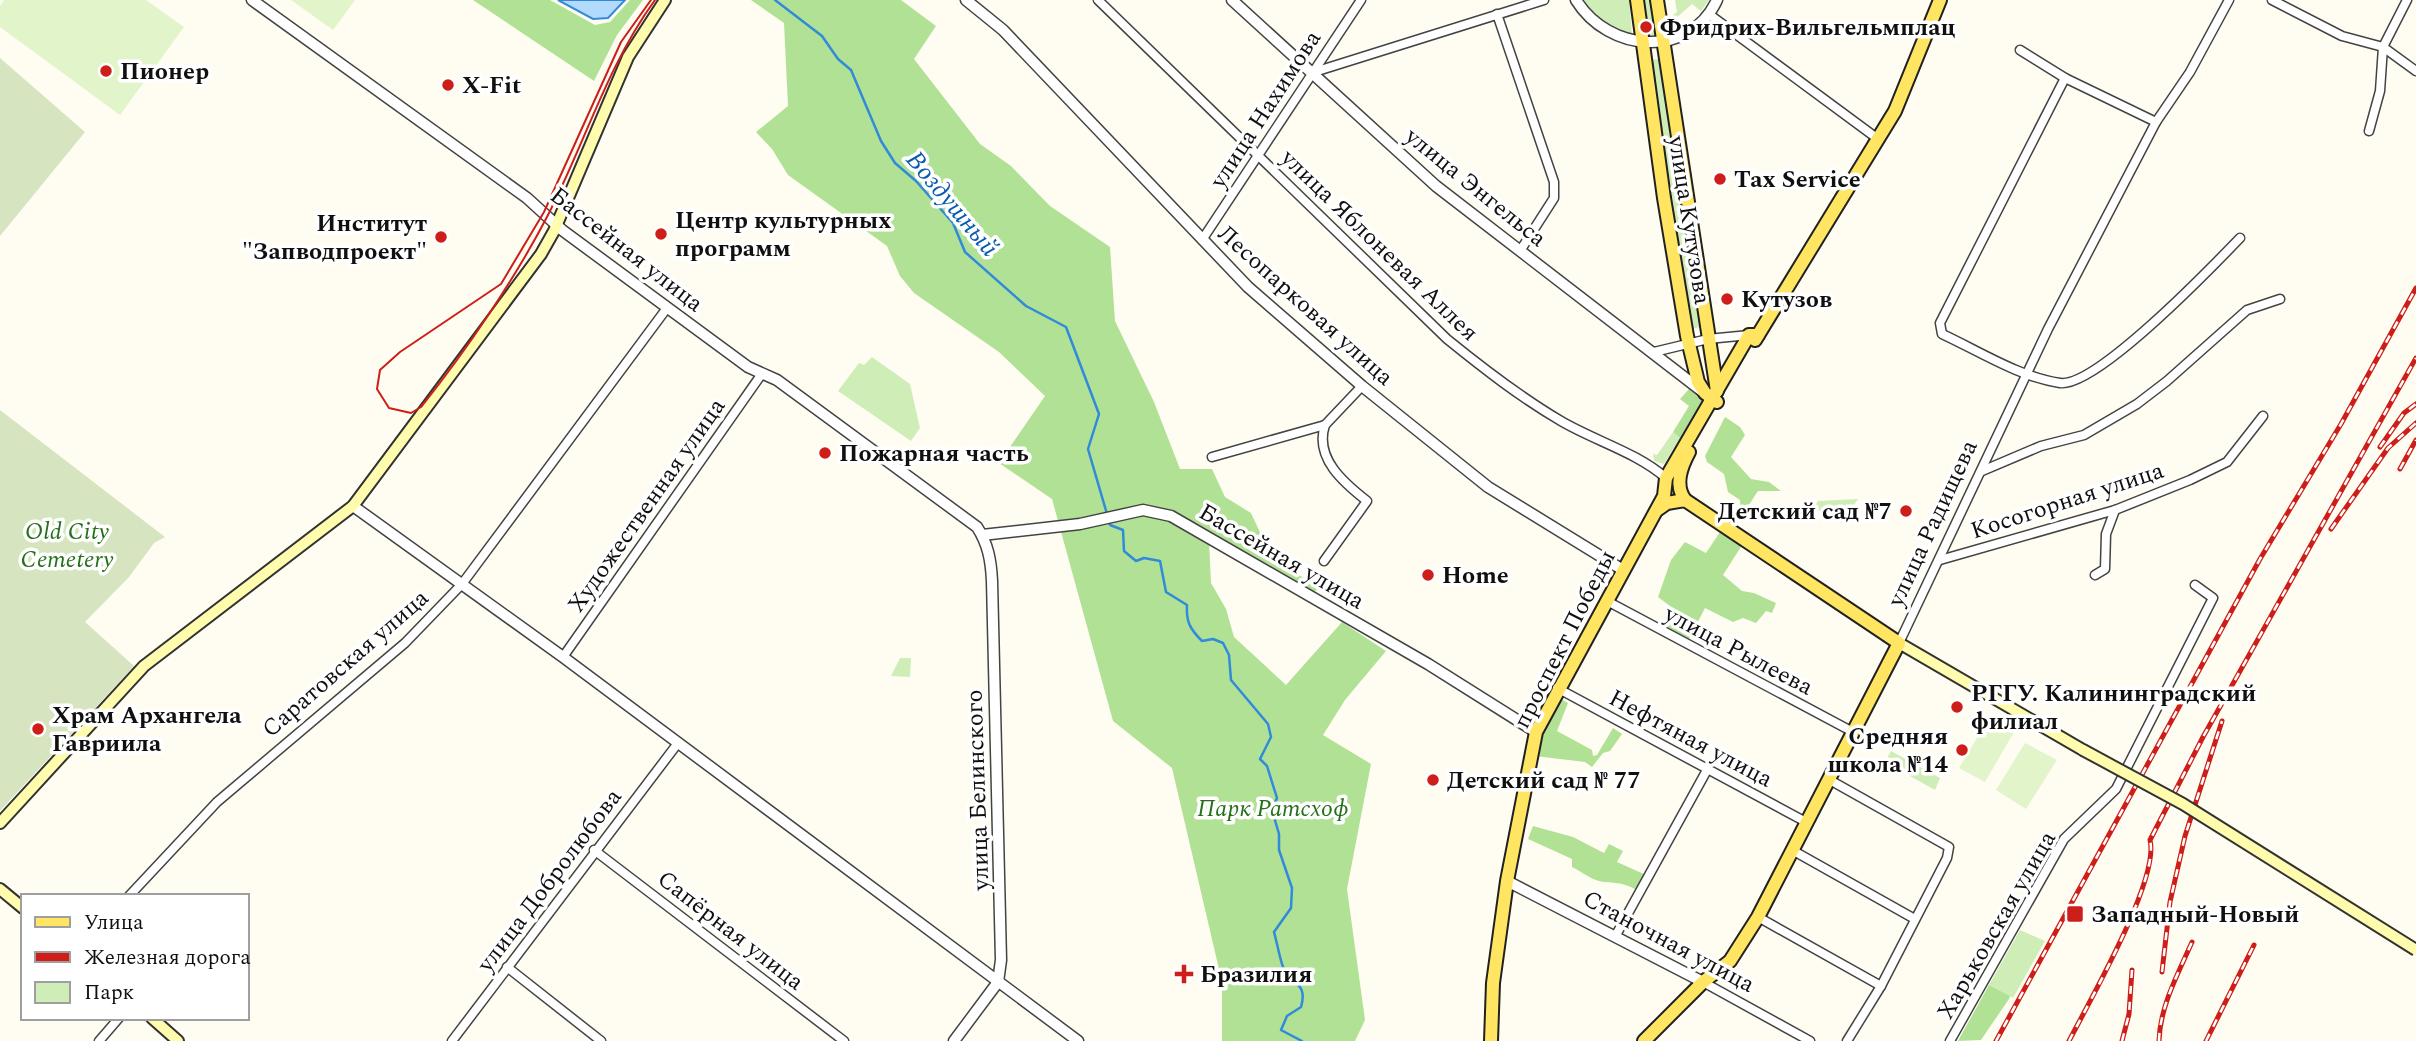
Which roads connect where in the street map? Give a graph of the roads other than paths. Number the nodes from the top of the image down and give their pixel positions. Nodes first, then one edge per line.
1 (252, 0) edge
2 (665, 0) edge
3 (966, 0) edge
4 (1098, 0) edge
5 (1232, 0) edge
6 (1361, 0) edge
7 (1544, 0) edge
8 (1576, 0) edge
9 (1637, 0) edge
10 (1657, 0) edge
11 (1717, 0) edge
12 (1940, 0) edge
13 (2229, 0) edge
14 (2272, 0) edge
15 (2407, 0) edge
16 (1497, 14) junction
17 (1710, 15) junction
18 (1662, 42) junction
19 (1641, 43) junction
20 (2383, 47) junction
21 (2020, 50) dead end
22 (2416, 71) edge
23 (1311, 73) junction
24 (2065, 78) junction
25 (2156, 122) junction
26 (2369, 131) dead end
27 (1878, 139) junction
28 (1260, 155) junction
29 (557, 224) junction
30 (2240, 238) dead end
31 (1202, 240) junction
32 (1520, 251) junction
33 (2280, 299) dead end
34 (667, 308) junction
35 (1753, 335) junction
36 (1708, 340) junction
37 (1689, 345) junction
38 (1654, 352) junction
39 (2025, 373) junction
40 (761, 375) junction
41 (1362, 386) junction
42 (1713, 396) junction
43 (2263, 416) dead end
44 (1325, 425) junction
45 (1212, 457) dead end
46 (1982, 471) junction
47 (1666, 478) junction
48 (1685, 500) junction
49 (353, 506) junction
50 (2115, 510) junction
51 (1655, 513) junction
52 (979, 531) junction
53 (1940, 560) junction
54 (1324, 561) dead end
55 (1623, 570) junction
56 (2095, 575) dead end
57 (462, 584) junction
58 (2195, 585) dead end
59 (1607, 601) junction
60 (1899, 643) junction
61 (563, 657) junction
62 (1557, 688) junction
63 (1535, 732) junction
64 (1853, 732) junction
65 (678, 743) junction
66 (1707, 770) junction
67 (1828, 779) junction
68 (1806, 822) junction
69 (0, 823) edge
70 (594, 850) junction
71 (1793, 850) junction
72 (1507, 881) junction
73 (0, 889) edge
74 (131, 894) edge
75 (21, 906) edge
76 (1758, 917) junction
77 (1913, 918) junction
78 (1616, 935) junction
79 (2416, 950) edge
80 (507, 967) junction
81 (998, 982) junction
82 (1703, 982) junction
83 (1881, 986) junction
84 (117, 1020) edge
85 (154, 1020) edge
86 (99, 1041) edge
87 (178, 1041) edge
88 (452, 1041) edge
89 (601, 1041) edge
90 (844, 1041) edge
91 (954, 1041) edge
92 (1078, 1041) edge
93 (1491, 1041) edge
94 (1644, 1041) edge
95 (1810, 1041) edge
96 (1847, 1041) edge
97 (1950, 1041) edge

1 - 29 street, Бассейная улица
2 - 29 main road
3 - 31 street, Лесопарковая улица
4 - 28 street, улица Яблоневая Аллея
5 - 23 street, улица Энгельса
6 - 23 street, улица Нахимова
7 - 16 street
8 - 19 street
9 - 19 main road, улица Кутузова
10 - 18 main road, улица Кутузова
11 - 17 street
12 - 27 main road, проспект Победы
13 - 25 street, улица Радищева
14 - 20 street
15 - 20 street
16 - 23 street
16 - 32 street
17 - 18 street
17 - 27 street
18 - 19 street
18 - 36 main road, улица Кутузова
19 - 37 main road, улица Кутузова
20 - 22 street
20 - 26 street
21 - 24 street
23 - 28 street, улица Нахимова
23 - 32 street, улица Энгельса
24 - 25 street
24 - 39 street
25 - 39 street, улица Радищева
27 - 35 main road, проспект Победы
28 - 31 street, улица Нахимова
28 - 47 street, улица Яблоневая Аллея
29 - 34 street, Бассейная улица
29 - 49 main road
30 - 39 street
31 - 41 street, Лесопарковая улица
32 - 38 street, улица Энгельса
33 - 46 street
34 - 40 street, Бассейная улица
34 - 57 street, Саратовская улица
35 - 36 street
35 - 42 main road, проспект Победы
36 - 37 street
36 - 42 main road, улица Кутузова
37 - 38 street
37 - 42 main road, улица Кутузова
38 - 42 street, улица Энгельса
39 - 46 street, улица Радищева
40 - 52 street, Бассейная улица
40 - 61 street, Художественная улица
41 - 44 street
41 - 55 street, Лесопарковая улица
42 - 47 main road, проспект Победы
42 - 48 main road, проспект Победы
43 - 50 street, Косогорная улица
44 - 45 street
44 - 54 street
46 - 53 street, улица Радищева
47 - 51 main road, проспект Победы
48 - 51 main road
48 - 60 main road
49 - 57 street
49 - 69 main road
50 - 53 street, Косогорная улица
50 - 56 street
51 - 55 main road, проспект Победы
52 - 63 street, Бассейная улица
52 - 81 street, улица Белинского
53 - 60 street, улица Радищева
55 - 59 main road, проспект Победы
57 - 61 street
57 - 74 street, Саратовская улица
58 - 97 street, Харьковская улица
59 - 62 main road, проспект Победы
59 - 64 street, улица Рылеева
60 - 64 main road, улица Радищева
60 - 79 main road, bridge
61 - 65 street
62 - 63 main road, проспект Победы
62 - 66 street, Нефтяная улица
63 - 72 main road, проспект Победы
64 - 67 main road, улица Радищева
65 - 70 street, улица Добролюбова
65 - 81 street
66 - 68 street, Нефтяная улица
66 - 78 street
67 - 68 main road, улица Радищева
67 - 77 street
68 - 71 main road, улица Радищева
70 - 80 street, улица Добролюбова
70 - 90 street, Сапёрная улица
71 - 76 main road, улица Радищева
71 - 77 street
72 - 78 street, Станочная улица
72 - 93 main road, проспект Победы
73 - 75 main road
76 - 82 main road, улица Радищева
76 - 83 street
77 - 83 street
78 - 82 street, Станочная улица
80 - 88 street, улица Добролюбова
80 - 89 street
81 - 91 street
81 - 92 street
82 - 94 main road, улица Радищева
82 - 95 street, Станочная улица
83 - 96 street
84 - 86 street
85 - 87 main road

